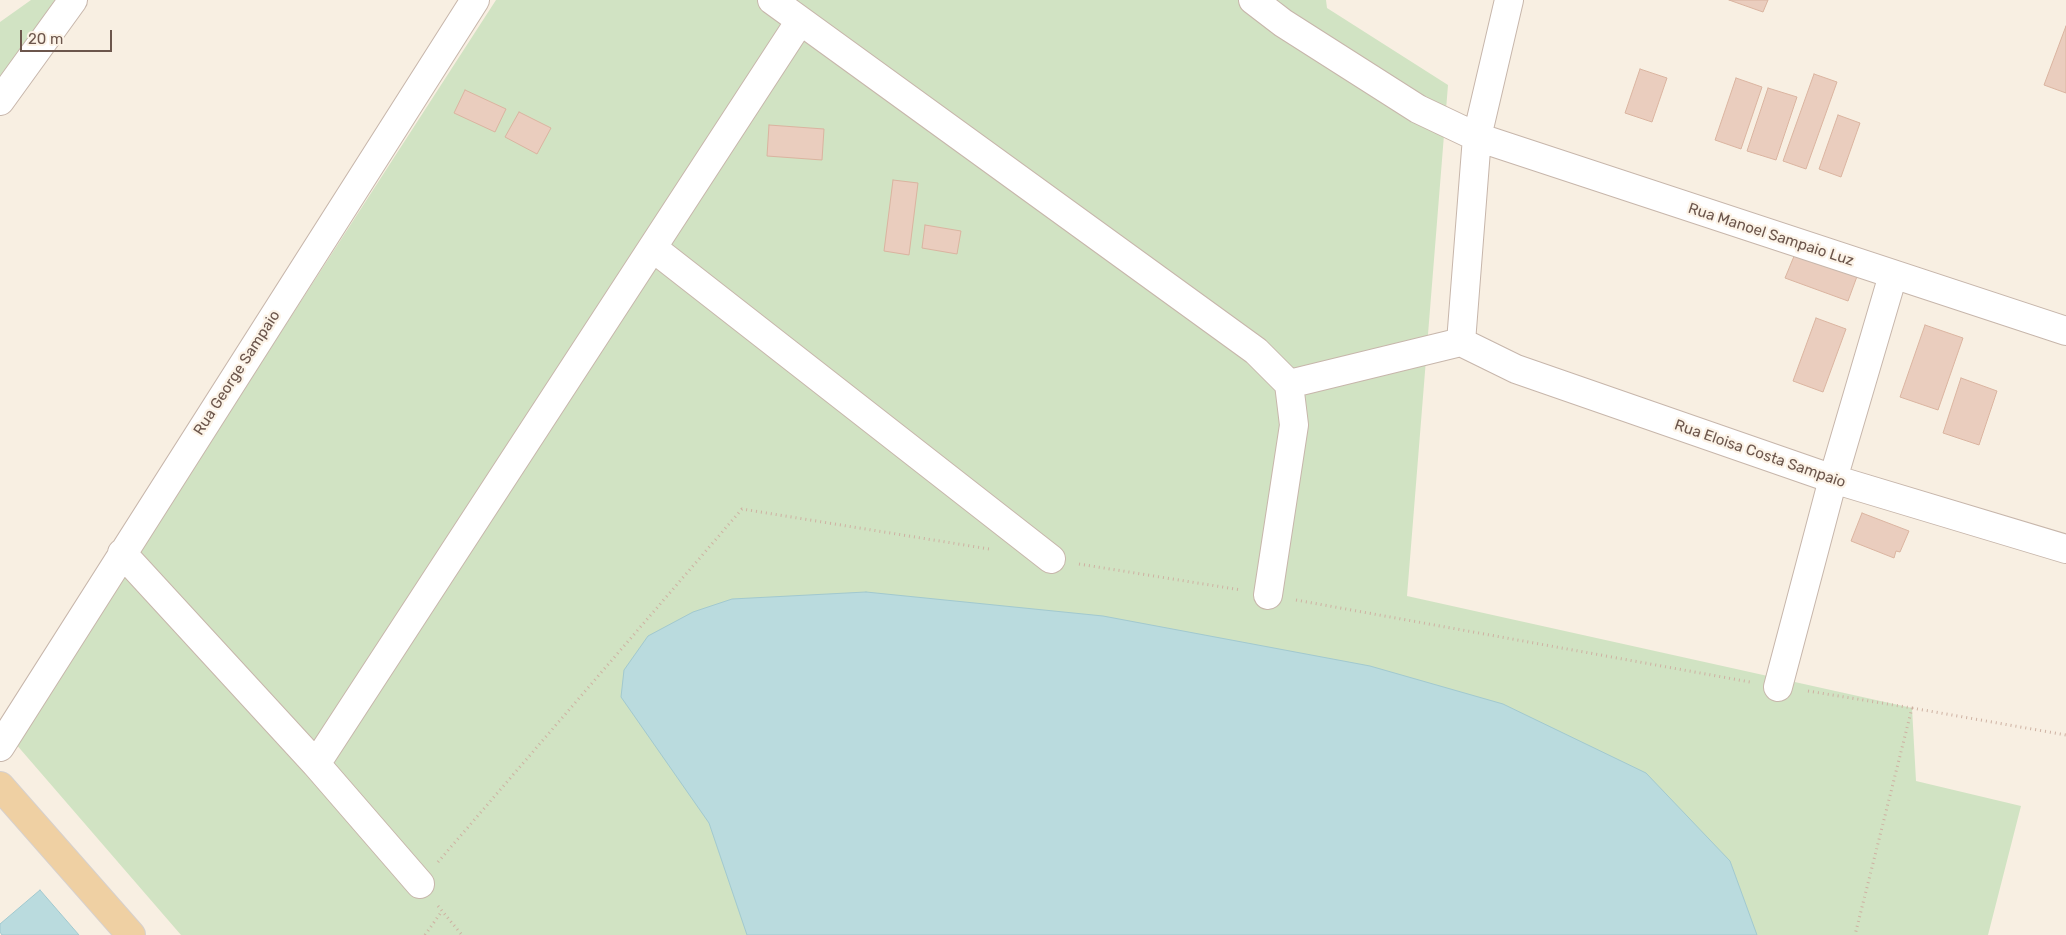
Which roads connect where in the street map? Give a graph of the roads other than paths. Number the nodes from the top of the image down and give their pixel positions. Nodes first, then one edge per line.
1 (72, 0) edge
2 (475, 0) edge
3 (772, 0) edge
4 (1253, 0) edge
5 (1509, 0) edge
6 (800, 21) junction
7 (0, 101) edge
8 (1477, 137) junction
9 (653, 248) junction
10 (1893, 275) junction
11 (2066, 331) edge
12 (1461, 342) junction
13 (1289, 384) junction
14 (1832, 479) junction
15 (2066, 549) edge
16 (122, 553) junction
17 (1051, 559) road end
18 (1268, 594) road end
19 (1778, 687) road end
20 (0, 747) edge
21 (316, 764) junction
22 (0, 786) edge
23 (420, 884) road end
24 (131, 935) edge

1 - 7 street
2 - 16 street, Rua George Sampaio
3 - 6 street
4 - 8 street, Rua Manoel Sampaio Luz
5 - 8 street
6 - 9 street
6 - 13 street
8 - 10 street, Rua Manoel Sampaio Luz
8 - 12 street
9 - 17 street
9 - 21 street
10 - 11 street, Rua Manoel Sampaio Luz
10 - 14 street
12 - 13 street
12 - 14 street, Rua Eloisa Costa Sampaio
13 - 18 street
14 - 15 street, Rua Eloisa Costa Sampaio
14 - 19 street
16 - 20 street, Rua George Sampaio
16 - 21 street
21 - 23 street
22 - 24 main road

